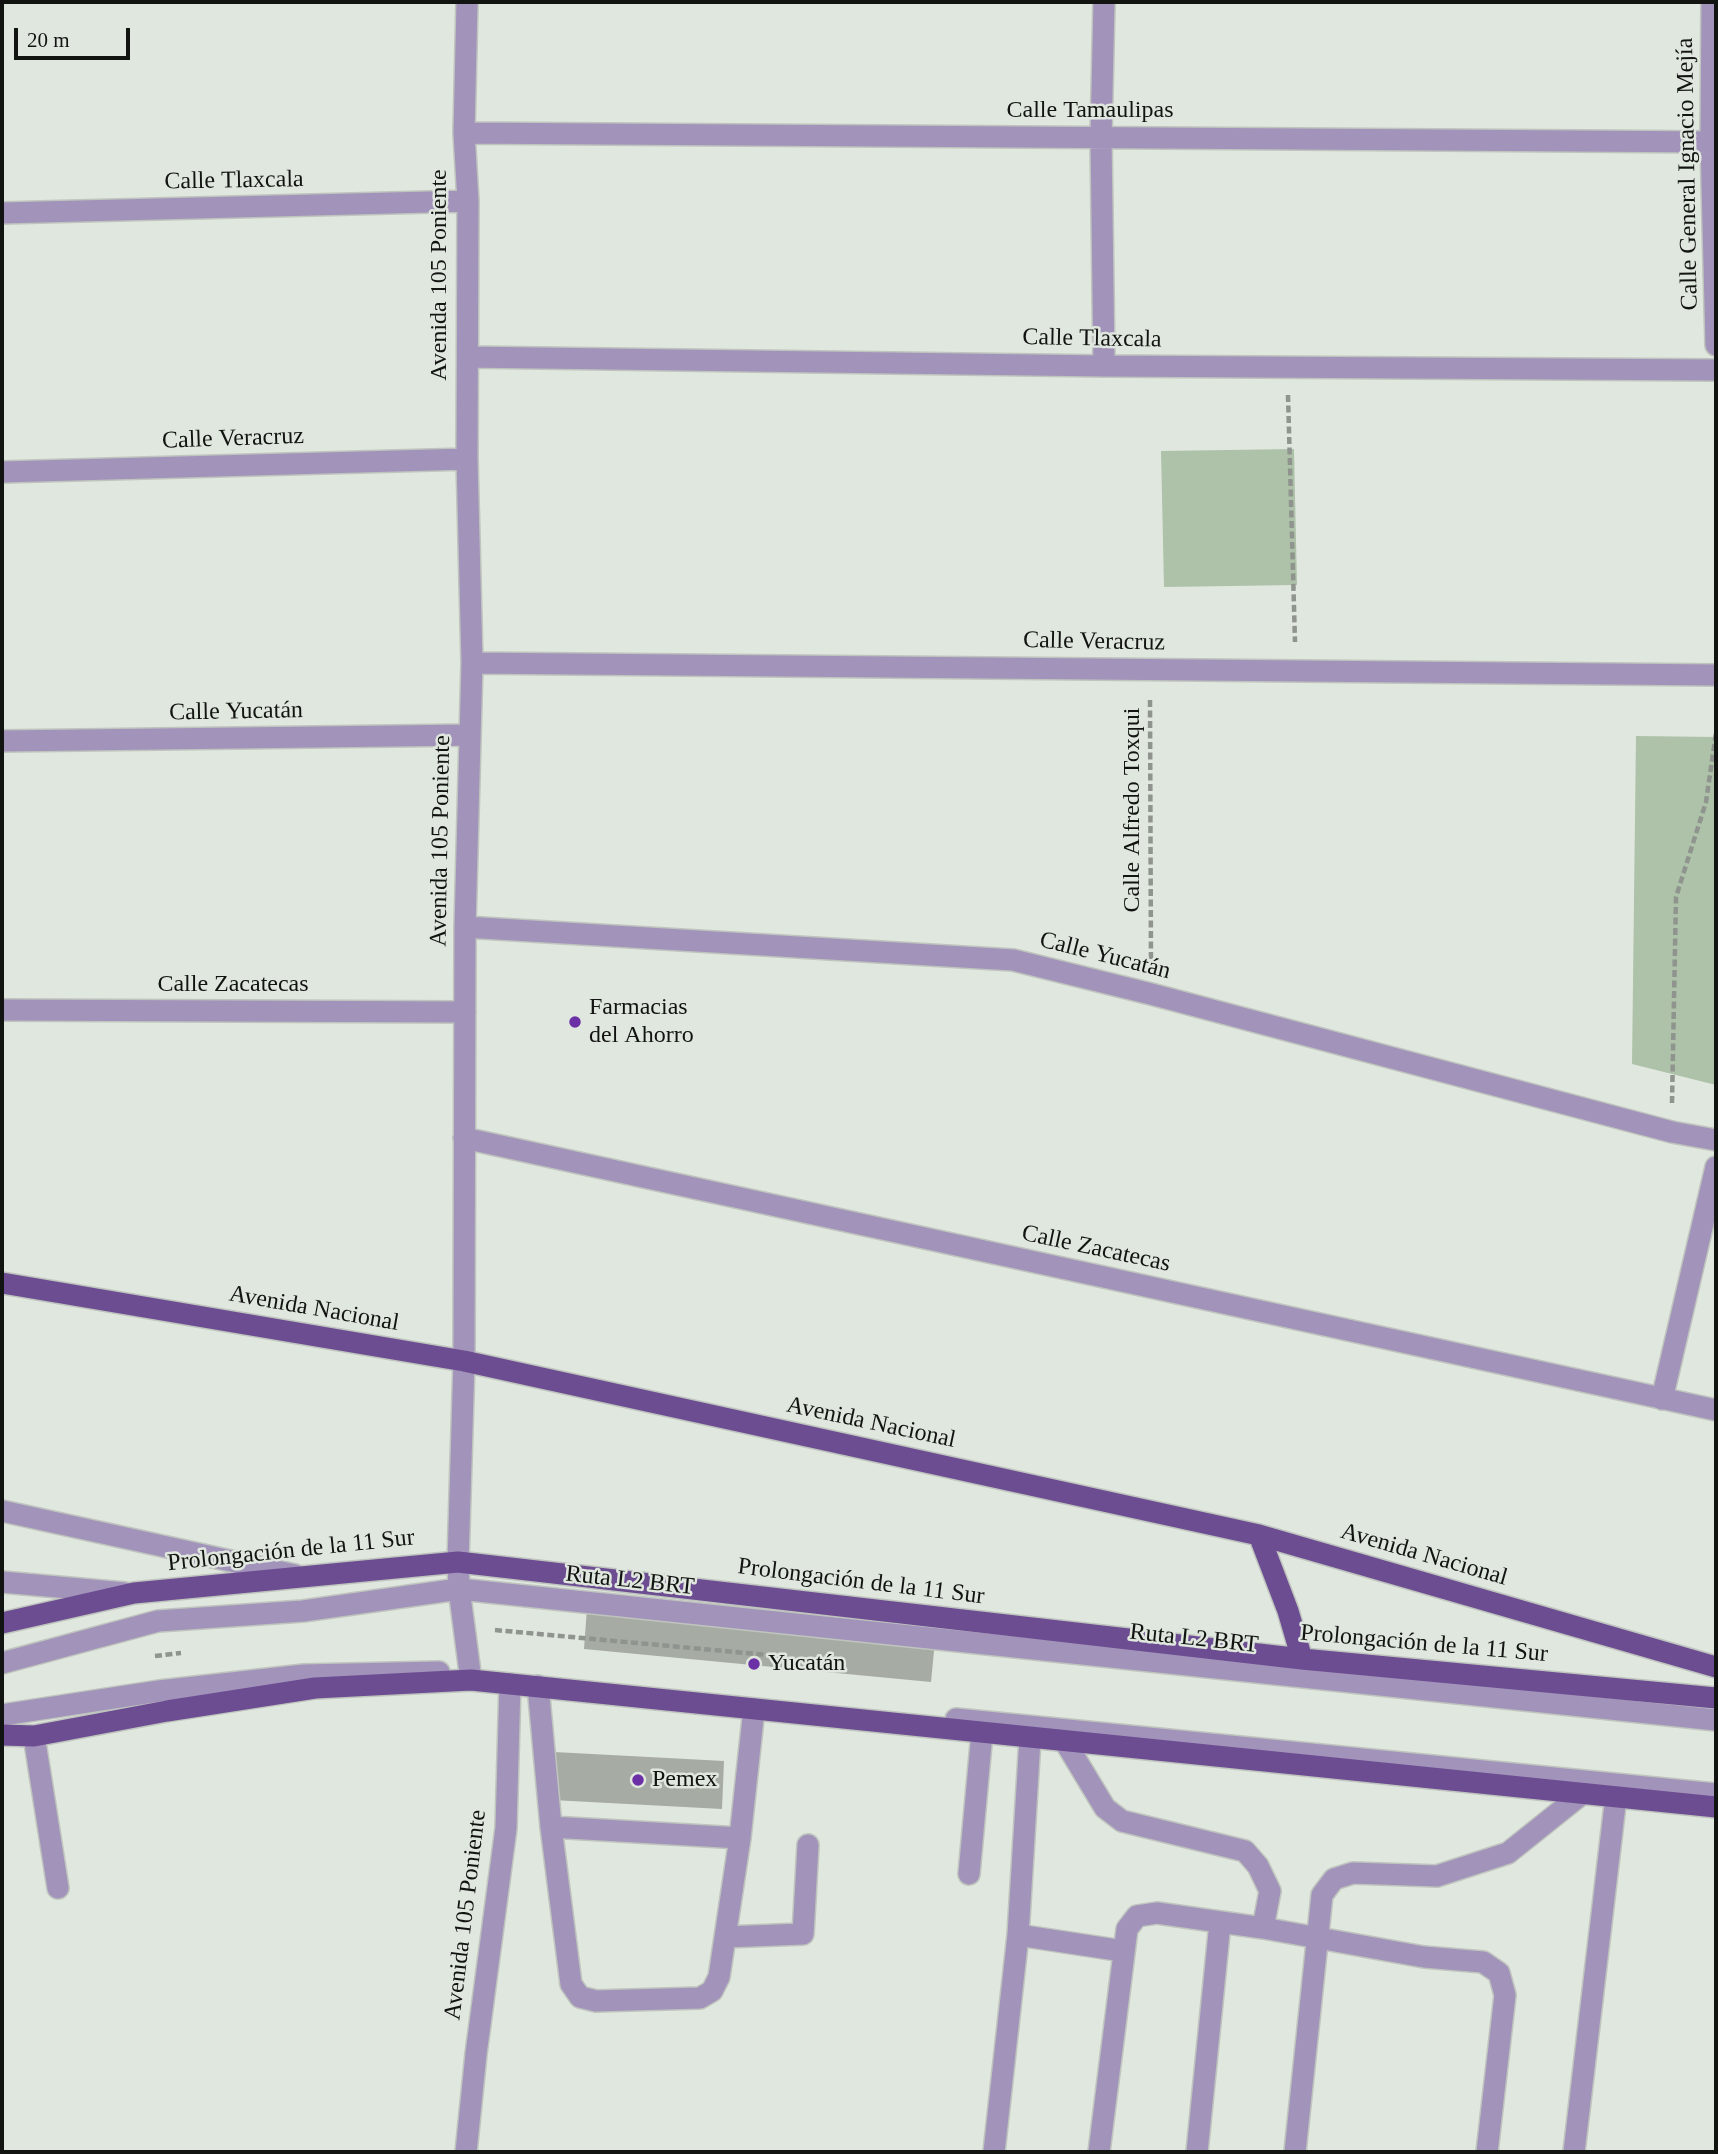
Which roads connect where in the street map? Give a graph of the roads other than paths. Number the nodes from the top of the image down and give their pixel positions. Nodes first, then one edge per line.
1 (467, 2) edge
2 (1104, 2) edge
3 (1712, 2) edge
4 (464, 134) junction
5 (1101, 137) junction
6 (1714, 142) edge
7 (468, 201) junction
8 (2, 213) edge
9 (1716, 345) edge
10 (468, 357) junction
11 (1104, 366) junction
12 (1716, 370) edge
13 (467, 459) junction
14 (2, 472) edge
15 (472, 663) junction
16 (1716, 674) edge
17 (470, 735) junction
18 (2, 741) edge
19 (465, 927) junction
20 (2, 1010) edge
21 (465, 1012) junction
22 (464, 1138) junction
23 (1716, 1140) edge
24 (1716, 1167) edge
25 (2, 1283) edge
26 (464, 1362) junction
27 (1662, 1399) junction
28 (1716, 1410) edge
29 (2, 1511) edge
30 (1259, 1535) junction
31 (458, 1562) junction
32 (300, 1577) junction
33 (2, 1582) edge
34 (459, 1589) junction
35 (134, 1593) junction
36 (2, 1623) edge
37 (1302, 1660) junction
38 (2, 1663) edge
39 (1716, 1667) edge
40 (470, 1676) junction
41 (510, 1684) junction
42 (538, 1686) junction
43 (1716, 1698) edge
44 (754, 1709) junction
45 (2, 1715) edge
46 (1716, 1720) edge
47 (982, 1733) junction
48 (2, 1735) edge
49 (34, 1735) junction
50 (1030, 1738) junction
51 (1064, 1740) junction
52 (1583, 1793) junction
53 (1716, 1794) edge
54 (1616, 1796) junction
55 (1716, 1807) edge
56 (551, 1827) junction
57 (740, 1838) junction
58 (808, 1845) dead end
59 (969, 1874) dead end
60 (58, 1888) dead end
61 (1220, 1923) junction
62 (1263, 1928) junction
63 (1018, 1935) junction
64 (725, 1937) junction
65 (1317, 1938) junction
66 (1123, 1951) junction
67 (472, 2151) edge
68 (994, 2152) edge
69 (1099, 2152) edge
70 (1197, 2152) edge
71 (1295, 2152) edge
72 (1487, 2152) edge
73 (1574, 2152) edge

1 - 4 street, Avenida 105 Poniente
2 - 5 street
3 - 6 street, Calle General Ignacio Mejía
4 - 5 street, Calle Tamaulipas
4 - 7 street, Avenida 105 Poniente
5 - 6 street, Calle Tamaulipas
5 - 11 street
6 - 9 street, Calle General Ignacio Mejía
7 - 8 street, Calle Tlaxcala
7 - 10 street, Avenida 105 Poniente
10 - 11 street, Calle Tlaxcala
10 - 13 street, Avenida 105 Poniente
11 - 12 street, Calle Tlaxcala
13 - 14 street, Calle Veracruz
13 - 15 street, Avenida 105 Poniente
15 - 16 street, Calle Veracruz
15 - 17 street, Avenida 105 Poniente
17 - 18 street, Calle Yucatán
17 - 19 street, Avenida 105 Poniente
19 - 21 street, Avenida 105 Poniente
19 - 23 street, Calle Yucatán
20 - 21 street, Calle Zacatecas
21 - 22 street, Avenida 105 Poniente
22 - 26 street, Avenida 105 Poniente
22 - 27 street, Calle Zacatecas
24 - 27 street
25 - 26 main road, Avenida Nacional
26 - 30 main road, Avenida Nacional
26 - 31 street, Avenida 105 Poniente
27 - 28 street, Calle Zacatecas
29 - 32 street
30 - 37 main road
30 - 39 main road, Avenida Nacional
31 - 32 main road, Prolongación de la 11 Sur
31 - 34 street, Avenida 105 Poniente
31 - 37 main road, Prolongación de la 11 Sur
32 - 35 main road, Prolongación de la 11 Sur
33 - 35 street
34 - 38 street, Ruta L2 BRT
34 - 40 street, Avenida 105 Poniente
34 - 46 street, Ruta L2 BRT
35 - 36 main road, Prolongación de la 11 Sur
37 - 43 main road, Prolongación de la 11 Sur
40 - 41 main road
40 - 45 street
40 - 49 main road
40 - 53 street
41 - 42 main road
41 - 67 street, Avenida 105 Poniente
42 - 44 main road
42 - 56 street
44 - 47 main road
44 - 57 street
47 - 50 main road
47 - 59 street
48 - 49 main road
49 - 60 street
50 - 51 main road
50 - 63 street
51 - 52 main road
51 - 62 street
52 - 54 main road
52 - 65 street
54 - 55 main road
54 - 73 street
56 - 57 street
56 - 64 street
57 - 64 street
58 - 64 street
61 - 62 street
61 - 66 street
61 - 70 street
62 - 65 street
63 - 66 street
63 - 68 street
65 - 71 street
65 - 72 street
66 - 69 street

